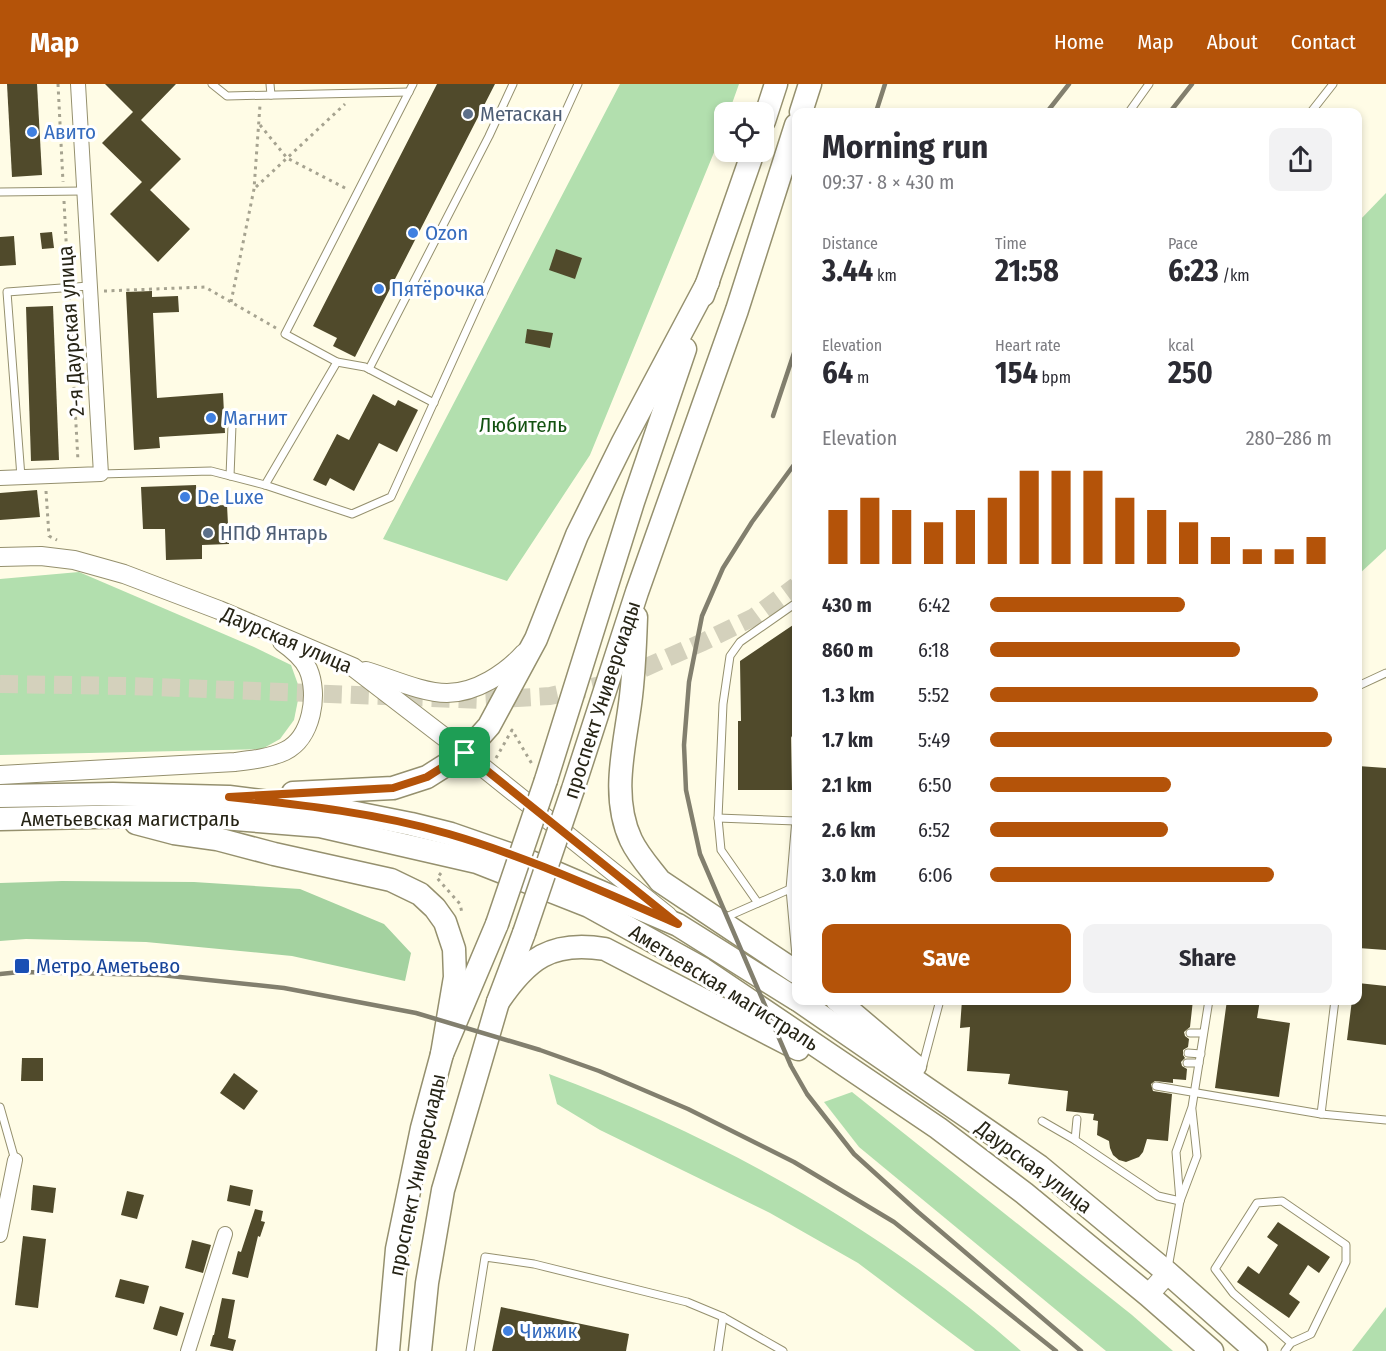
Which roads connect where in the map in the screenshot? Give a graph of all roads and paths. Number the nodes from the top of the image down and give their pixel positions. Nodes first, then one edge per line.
1 (78, 84) edge
2 (212, 84) edge
3 (270, 84) edge
4 (413, 84) edge
5 (513, 84) edge
6 (578, 84) edge
7 (776, 84) edge
8 (810, 84) edge
9 (1149, 84) edge
10 (1333, 84) edge
11 (409, 92) junction
12 (357, 93) junction
13 (261, 95) junction
14 (271, 95) junction
15 (770, 102) edge
16 (802, 108) edge
17 (1132, 108) edge
18 (1314, 108) edge
19 (259, 124) junction
20 (792, 137) edge
21 (287, 158) junction
22 (750, 162) edge
23 (254, 189) junction
24 (83, 191) junction
25 (0, 192) edge
26 (357, 194) junction
27 (708, 282) junction
28 (89, 289) junction
29 (3, 292) edge
30 (231, 302) junction
31 (285, 334) junction
32 (337, 363) junction
33 (369, 369) junction
34 (434, 403) junction
35 (232, 425) dead end
36 (101, 474) junction
37 (230, 476) junction
38 (21, 477) junction
39 (0, 478) edge
40 (265, 485) junction
41 (46, 491) dead end
42 (49, 536) dead end
43 (0, 557) edge
44 (637, 592) junction
45 (792, 606) edge
46 (267, 630) junction
47 (536, 639) junction
48 (353, 667) junction
49 (1386, 673) edge
50 (1362, 684) edge
51 (465, 753) junction
52 (494, 762) dead end
53 (540, 774) junction
54 (0, 775) edge
55 (0, 796) edge
56 (229, 797) junction
57 (106, 815) junction
58 (718, 818) junction
59 (0, 819) edge
60 (792, 820) edge
61 (792, 878) edge
62 (790, 889) junction
63 (758, 903) junction
64 (792, 911) edge
65 (720, 919) junction
66 (678, 924) junction
67 (792, 969) edge
68 (792, 986) edge
69 (498, 1002) junction
70 (826, 1005) edge
71 (939, 1005) edge
72 (1208, 1005) edge
73 (1334, 1005) edge
74 (1190, 1033) dead end
75 (1203, 1033) junction
76 (1188, 1053) dead end
77 (442, 1054) junction
78 (1201, 1054) junction
79 (1187, 1063) dead end
80 (1199, 1063) junction
81 (921, 1071) junction
82 (1156, 1086) dead end
83 (1194, 1092) junction
84 (0, 1107) edge
85 (1192, 1107) junction
86 (954, 1109) junction
87 (1321, 1114) junction
88 (1077, 1119) dead end
89 (1386, 1120) edge
90 (1042, 1121) dead end
91 (938, 1128) junction
92 (1075, 1140) junction
93 (15, 1160) joint
94 (1180, 1201) junction
95 (225, 1234) dead end
96 (0, 1235) edge
97 (1167, 1273) junction
98 (1148, 1295) junction
99 (723, 1317) junction
100 (1291, 1343) junction
101 (188, 1351) edge
102 (388, 1351) edge
103 (420, 1351) edge
104 (470, 1351) edge
105 (718, 1351) edge
106 (783, 1351) edge
107 (1212, 1351) edge
108 (1256, 1351) edge
109 (1285, 1351) edge

1 - 24 street, 2-я Даурская улица
2 - 13 lane
3 - 14 lane
4 - 11 lane
5 - 33 lane
6 - 34 lane
7 - 15 main road
8 - 16 main road
9 - 17 lane
10 - 18 lane
11 - 12 lane
11 - 26 lane
12 - 14 lane
12 - 21 path
13 - 14 lane
13 - 19 path
19 - 21 path
19 - 23 path
20 - 44 main road, проспект Универсиады
21 - 23 path
21 - 26 path
22 - 27 main road, проспект Универсиады
23 - 30 path
24 - 25 lane
24 - 28 street, 2-я Даурская улица
26 - 31 lane
27 - 47 main road
27 - 53 main road, проспект Универсиады
28 - 29 lane
28 - 30 path
28 - 36 street, 2-я Даурская улица
29 - 38 lane
30 - 31 path
31 - 32 lane
32 - 33 lane
32 - 40 lane
33 - 34 lane
34 - 40 lane
35 - 37 lane
36 - 37 lane
36 - 38 street
37 - 40 lane
38 - 39 street
41 - 42 path
43 - 46 street, Даурская улица
44 - 65 main road
44 - 69 main road, проспект Универсиады, bridge
45 - 58 lane
46 - 48 street, Даурская улица
46 - 54 street
47 - 48 street
47 - 51 main road
48 - 51 street, Даурская улица
49 - 50 lane
51 - 56 main road
51 - 66 street, Даурская улица
52 - 53 path
53 - 77 main road, проспект Универсиады, bridge
55 - 56 main road, Аметьевская магистраль
56 - 66 main road, Аметьевская магистраль
57 - 59 main road, Аметьевская магистраль
57 - 77 main road
57 - 91 main road, Аметьевская магистраль
58 - 60 lane
58 - 63 lane
61 - 62 lane
62 - 63 lane
62 - 64 lane
63 - 65 lane
65 - 67 main road
66 - 68 main road, Даурская улица
69 - 91 main road
69 - 103 main road, проспект Универсиады
70 - 81 main road
70 - 86 main road, Даурская улица
71 - 81 lane
72 - 75 lane
73 - 87 lane
74 - 75 lane
75 - 78 lane
76 - 78 lane
77 - 102 main road, проспект Универсиады
78 - 80 lane
79 - 80 lane
80 - 83 lane
81 - 86 main road
82 - 83 lane
83 - 85 lane
83 - 87 lane
84 - 93 lane
85 - 94 lane
85 - 94 lane
86 - 97 main road, Даурская улица
87 - 89 lane
88 - 92 lane
90 - 92 lane
91 - 98 main road, Даурская улица
92 - 94 lane
93 - 96 street
94 - 97 lane
95 - 101 street
97 - 98 main road
97 - 108 main road, Даурская улица
98 - 107 main road, Даурская улица
99 - 104 lane
99 - 105 lane
99 - 106 lane
100 - 100 lane
100 - 109 lane

